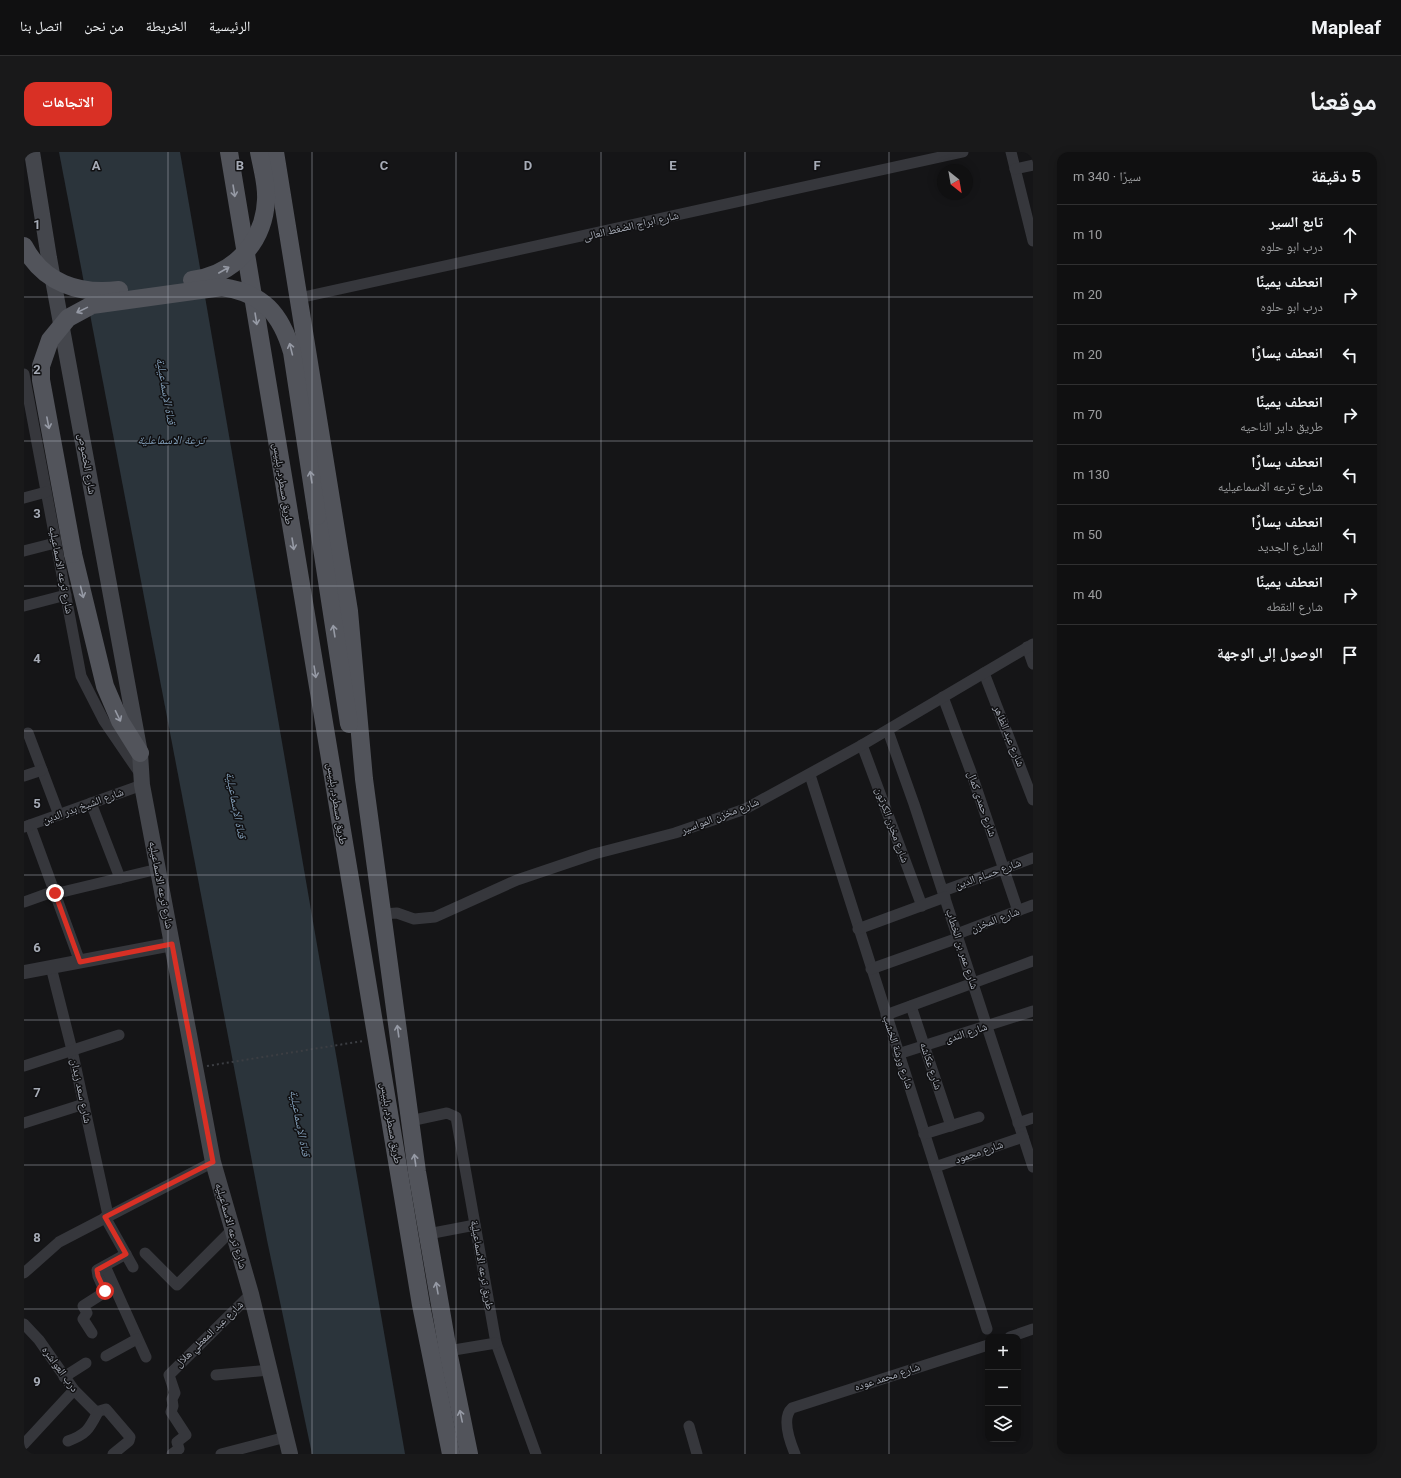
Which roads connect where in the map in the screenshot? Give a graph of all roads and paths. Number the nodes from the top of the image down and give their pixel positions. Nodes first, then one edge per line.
1 (32, 152) edge
2 (229, 152) edge
3 (259, 152) edge
4 (275, 152) edge
5 (963, 152) edge
6 (1011, 152) edge
7 (1033, 165) edge
8 (1015, 169) junction
9 (1031, 221) edge
10 (1033, 241) edge
11 (24, 246) edge
12 (299, 298) junction
13 (24, 374) edge
14 (26, 395) edge
15 (46, 492) junction
16 (24, 498) edge
17 (55, 544) junction
18 (24, 551) edge
19 (66, 595) junction
20 (24, 606) edge
21 (1030, 645) edge
22 (1033, 664) edge
23 (984, 673) junction
24 (943, 697) junction
25 (888, 731) junction
26 (28, 732) dead end
27 (862, 745) junction
28 (140, 753) junction
29 (42, 770) junction
30 (810, 775) junction
31 (24, 776) edge
32 (364, 779) junction
33 (142, 780) junction
34 (1033, 800) edge
35 (91, 803) junction
36 (59, 815) junction
37 (27, 826) edge
38 (1033, 858) edge
39 (1004, 868) junction
40 (158, 869) junction
41 (120, 878) junction
42 (54, 892) junction
43 (944, 894) junction
44 (24, 902) edge
45 (1033, 905) edge
46 (922, 906) junction
47 (1018, 911) junction
48 (382, 914) junction
49 (858, 929) junction
50 (958, 936) junction
51 (172, 944) junction
52 (1033, 960) edge
53 (80, 962) junction
54 (51, 967) junction
55 (871, 969) junction
56 (24, 972) edge
57 (973, 983) junction
58 (911, 1006) junction
59 (1033, 1011) edge
60 (886, 1015) junction
61 (987, 1026) junction
62 (119, 1035) dead end
63 (354, 1042) dead end
64 (924, 1046) junction
65 (72, 1050) junction
66 (898, 1054) junction
67 (24, 1064) edge
68 (196, 1068) junction
69 (84, 1104) junction
70 (979, 1117) dead end
71 (1033, 1118) edge
72 (410, 1121) junction
73 (1018, 1122) junction
74 (24, 1123) edge
75 (951, 1126) junction
76 (924, 1134) junction
77 (1023, 1137) junction
78 (213, 1162) junction
79 (1033, 1166) edge
80 (935, 1167) junction
81 (107, 1216) junction
82 (475, 1225) junction
83 (232, 1230) junction
84 (428, 1234) junction
85 (145, 1253) dead end
86 (126, 1254) junction
87 (105, 1266) junction
88 (133, 1267) dead end
89 (24, 1273) edge
90 (251, 1294) junction
91 (24, 1324) edge
92 (987, 1329) dead end
93 (1033, 1329) edge
94 (92, 1333) dead end
95 (1019, 1334) edge
96 (137, 1339) junction
97 (496, 1343) junction
98 (985, 1346) edge
99 (448, 1351) junction
100 (106, 1356) dead end
101 (146, 1357) dead end
102 (86, 1362) dead end
103 (270, 1370) junction
104 (216, 1375) dead end
105 (64, 1377) junction
106 (74, 1390) junction
107 (98, 1412) junction
108 (689, 1426) dead end
109 (68, 1441) dead end
110 (24, 1444) edge
111 (289, 1450) edge
112 (113, 1454) edge
113 (172, 1454) edge
114 (221, 1454) edge
115 (450, 1454) edge
116 (469, 1454) edge
117 (536, 1454) edge
118 (697, 1454) edge
119 (794, 1454) edge

1 - 28 main road, شارع الخصوص
2 -> 115 main road, طريق مسطرد, بلبيس
11 -> 3 main road, bridge
4 - 12 main road, طريق مسطرد, بلبيس
5 - 12 street, شارع ابراج الضغط العالى
6 - 8 street
7 - 8 street
8 - 9 street
9 - 10 street
12 - 32 main road, طريق مسطرد, بلبيس
13 - 14 street, شارع ترعه الاسماعيليه
14 - 15 street, شارع ترعه الاسماعيليه
15 - 16 street
15 - 17 street, شارع ترعه الاسماعيليه
17 - 18 street
17 - 19 street, شارع ترعه الاسماعيليه
19 - 20 street
19 - 33 street, شارع ترعه الاسماعيليه
21 - 22 street
21 - 23 street, شارع مخزن المواسير
23 - 24 street, شارع مخزن المواسير
23 - 34 street, شارع عبد الظاهر
24 - 25 street, شارع مخزن المواسير
24 - 39 street, شارع حمدى كمال
25 - 27 street, شارع مخزن المواسير
25 - 43 street, شارع عمر بن الخطاب
26 - 29 street
27 - 30 street, شارع مخزن المواسير
27 - 46 street, شارع مخزن الكرتون
32 -> 28 main road, bridge
28 - 33 main road, شارع الخصوص
29 - 31 street
29 - 36 street
30 - 48 street, شارع مخزن المواسير
30 - 49 street, شارع ورشة الخشب
32 - 48 main road, طريق مسطرد, بلبيس
33 - 35 street, شارع الشيخ بدر الدين
33 - 40 main road, شارع ترعه الاسماعيليه
35 - 36 street, شارع الشيخ بدر الدين
35 - 41 street
36 - 37 street, شارع الشيخ بدر الدين
37 - 42 street
38 - 39 street, شارع حسام الدين
39 - 43 street, شارع حسام الدين
39 - 47 street, شارع حمدى كمال
40 - 41 street
40 - 51 main road, شارع ترعه الاسماعيليه
41 - 42 street
42 - 44 street
42 - 53 street
43 - 46 street, شارع حسام الدين
43 - 50 street, شارع عمر بن الخطاب
45 - 47 street, شارع المخزن
46 - 49 street, شارع حسام الدين
47 - 50 street, شارع المخزن
72 -> 48 main road, طريق مسطرد, بلبيس
49 - 55 street, شارع ورشة الخشب
50 - 55 street, شارع المخزن
50 - 57 street, شارع عمر بن الخطاب
51 - 53 street
51 - 68 main road, شارع ترعه الاسماعيليه
52 - 57 street
53 - 54 street
54 - 56 street
54 - 65 street, شارع سعد زيدان
55 - 60 street, شارع ورشة الخشب
57 - 58 street
57 - 61 street, شارع عمر بن الخطاب
58 - 60 street
58 - 64 street, شارع عكاشه
59 - 61 street, شارع الندى
60 - 66 street, شارع ورشة الخشب
61 - 64 street, شارع الندى
61 - 73 street, شارع عمر بن الخطاب
62 - 65 street
63 - 68 path
64 - 66 street, شارع الندى
64 - 75 street, شارع عكاشه
65 - 67 street
65 - 69 street, شارع سعد زيدان
66 - 76 street, شارع ورشة الخشب
68 - 78 main road, شارع ترعه الاسماعيليه
69 - 74 street
69 - 81 street, شارع سعد زيدان
70 - 75 street
71 - 73 street
72 - 82 street, طريق ترعه الاسماعيلية
84 -> 72 main road, طريق مسطرد, بلبيس
73 - 77 street, شارع عمر بن الخطاب
75 - 76 street
76 - 80 street, شارع ورشة الخشب
77 - 79 street, شارع عمر بن الخطاب
77 - 80 street, شارع محمود
78 - 81 street
78 - 83 main road, شارع ترعه الاسماعيليه
80 - 92 street, شارع ورشة الخشب
81 - 86 street, شارع سعد زيدان
81 - 89 street
82 - 84 street
82 - 97 street, طريق ترعه الاسماعيلية
83 - 85 street
83 - 90 main road, شارع ترعه الاسماعيليه
99 -> 84 main road, طريق مسطرد, بلبيس
86 - 87 street
86 - 88 street, شارع سعد زيدان
87 - 94 street
87 - 96 street
90 - 103 main road, شارع ترعه الاسماعيليه
90 - 113 street, شارع عبد المعطي هلال
91 - 105 street, درب العواشره
93 - 95 street
96 - 100 street
96 - 101 street
97 - 99 street
97 - 117 street, طريق ترعه الاسماعيلية
98 - 119 street, شارع محمد عوده
116 -> 99 main road, طريق مسطرد, بلبيس
102 - 105 street
103 - 104 street
103 - 111 main road, شارع ترعه الاسماعيليه
105 - 106 street, درب العواشره
106 - 107 street, درب العواشره
106 - 110 street
107 - 109 street
107 - 112 street, درب العواشره
108 - 118 street
111 - 114 street

